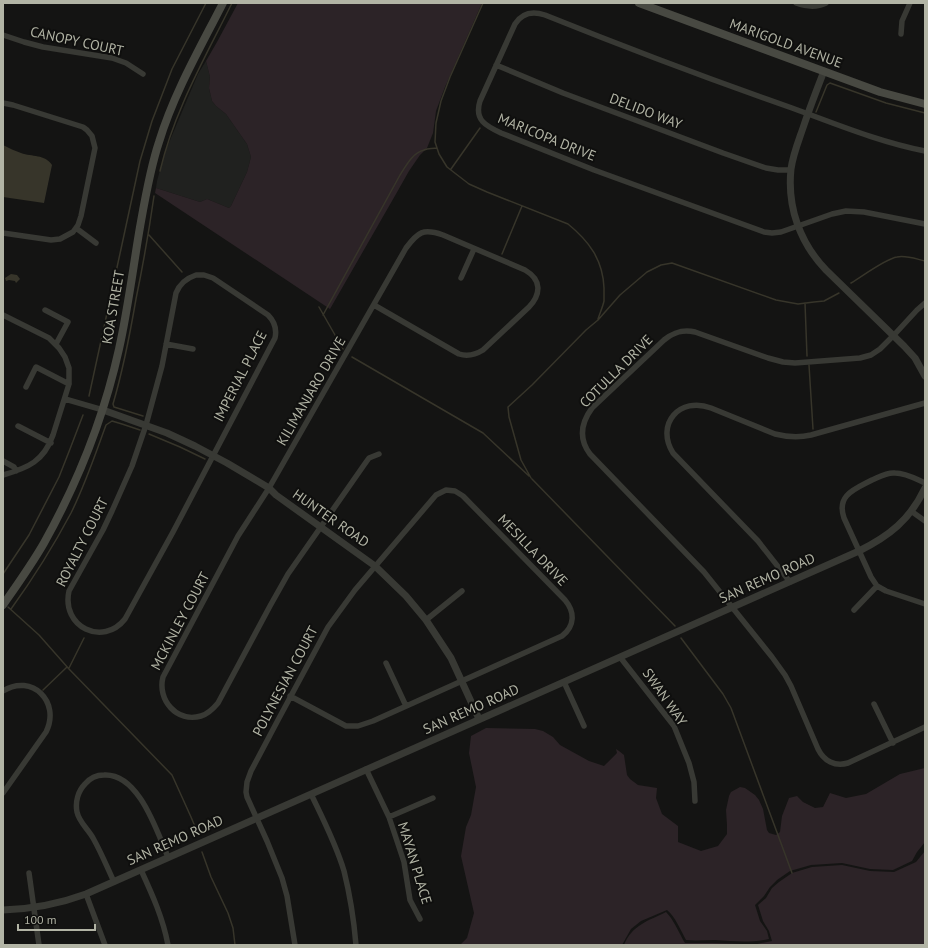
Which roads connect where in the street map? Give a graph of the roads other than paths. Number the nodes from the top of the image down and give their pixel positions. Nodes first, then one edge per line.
1 (223, 3) edge
2 (639, 3) edge
3 (796, 3) edge
4 (826, 3) edge
5 (910, 3) edge
6 (901, 34) dead end
7 (3, 35) edge
8 (496, 65) junction
9 (824, 71) junction
10 (143, 74) dead end
11 (3, 103) edge
12 (925, 104) edge
13 (808, 114) junction
14 (925, 151) edge
15 (791, 170) junction
16 (925, 224) edge
17 (798, 227) junction
18 (76, 228) junction
19 (3, 233) edge
20 (96, 243) dead end
21 (474, 249) junction
22 (461, 278) dead end
23 (925, 303) edge
24 (374, 305) junction
25 (45, 310) dead end
26 (3, 315) edge
27 (894, 335) junction
28 (56, 344) junction
29 (166, 344) junction
30 (193, 349) dead end
31 (925, 376) edge
32 (69, 384) junction
33 (26, 387) dead end
34 (65, 399) junction
35 (925, 403) edge
36 (103, 410) junction
37 (146, 425) junction
38 (18, 426) dead end
39 (51, 443) junction
40 (379, 454) dead end
41 (213, 455) junction
42 (3, 461) edge
43 (16, 471) junction
44 (3, 475) edge
45 (925, 483) edge
46 (269, 488) junction
47 (925, 488) edge
48 (911, 511) junction
49 (925, 521) edge
50 (321, 526) junction
51 (859, 551) junction
52 (375, 566) junction
53 (790, 582) junction
54 (876, 586) junction
55 (462, 591) dead end
56 (925, 604) edge
57 (3, 605) edge
58 (732, 607) junction
59 (854, 610) dead end
60 (426, 620) junction
61 (620, 657) junction
62 (386, 663) dead end
63 (462, 681) junction
64 (564, 682) junction
65 (3, 691) edge
66 (290, 696) junction
67 (874, 704) dead end
68 (406, 706) junction
69 (480, 719) junction
70 (584, 726) dead end
71 (925, 727) edge
72 (893, 743) junction
73 (366, 769) junction
74 (3, 793) edge
75 (312, 794) junction
76 (433, 798) dead end
77 (695, 801) dead end
78 (389, 817) junction
79 (256, 818) junction
80 (168, 857) junction
81 (141, 870) junction
82 (29, 873) dead end
83 (114, 882) junction
84 (86, 894) junction
85 (34, 908) junction
86 (3, 910) edge
87 (420, 919) dead end
88 (39, 945) edge
89 (105, 945) edge
90 (168, 945) edge
91 (295, 945) edge
92 (356, 945) edge

1 - 36 main road, KOA STREET
2 - 9 main road, MARIGOLD AVENUE
3 - 4 street
5 - 6 street
7 - 10 street, CANOPY COURT
8 - 13 street, MARICOPA DRIVE
8 - 15 street, DELIDO WAY
8 - 17 street, MARICOPA DRIVE
9 - 12 main road, MARIGOLD AVENUE
9 - 13 street
11 - 18 street
13 - 14 street, MARICOPA DRIVE
13 - 15 street
15 - 17 street
16 - 17 street, MARICOPA DRIVE
17 - 27 street
18 - 19 street
18 - 20 street
21 - 22 street
21 - 24 street, KILIMANJARO DRIVE
21 - 24 street, KILIMANJARO DRIVE
23 - 27 street, COTULLA DRIVE
24 - 46 street, KILIMANJARO DRIVE
25 - 28 street
26 - 28 street
27 - 31 street
27 - 58 street, COTULLA DRIVE
28 - 32 street
29 - 30 street
29 - 37 street, IMPERIAL PLACE
29 - 41 street, IMPERIAL PLACE
32 - 33 street
32 - 34 street
34 - 36 street
34 - 39 street
35 - 53 street
36 - 37 street, HUNTER ROAD
36 - 57 main road, KOA STREET
37 - 41 street, HUNTER ROAD
37 - 41 street, ROYALTY COURT
38 - 39 street
39 - 43 street
40 - 50 street, MCKINLEY COURT
41 - 46 street, HUNTER ROAD
42 - 43 street
43 - 44 street
45 - 51 street
46 - 50 street, HUNTER ROAD
46 - 50 street, MCKINLEY COURT
47 - 48 street, SAN REMO ROAD
48 - 49 street
48 - 51 street, SAN REMO ROAD
50 - 52 street, HUNTER ROAD
51 - 53 street, SAN REMO ROAD
51 - 54 street
52 - 60 street, HUNTER ROAD
52 - 63 street, MESILLA DRIVE
52 - 66 street, POLYNESIAN COURT
53 - 58 street, SAN REMO ROAD
54 - 56 street
54 - 59 street
55 - 60 street
58 - 61 street, SAN REMO ROAD
58 - 72 street, COTULLA DRIVE
60 - 63 street, HUNTER ROAD
61 - 64 street, SAN REMO ROAD
61 - 77 street, SWAN WAY
62 - 68 street
63 - 68 street
63 - 69 street, HUNTER ROAD
64 - 69 street, SAN REMO ROAD
64 - 70 street
65 - 74 street
66 - 68 street
66 - 79 street, POLYNESIAN COURT
67 - 72 street
69 - 73 street, SAN REMO ROAD
71 - 72 street
73 - 75 street, SAN REMO ROAD
73 - 78 street, MAYAN PLACE
75 - 79 street, SAN REMO ROAD
75 - 92 street
76 - 78 street
78 - 87 street, MAYAN PLACE
79 - 80 street, SAN REMO ROAD
79 - 91 street, POLYNESIAN COURT
80 - 81 street, SAN REMO ROAD
80 - 83 street
81 - 83 street, SAN REMO ROAD
81 - 90 street
82 - 85 street
83 - 84 street, SAN REMO ROAD
84 - 85 street, SAN REMO ROAD
84 - 89 street
85 - 86 street, SAN REMO ROAD
85 - 88 street

